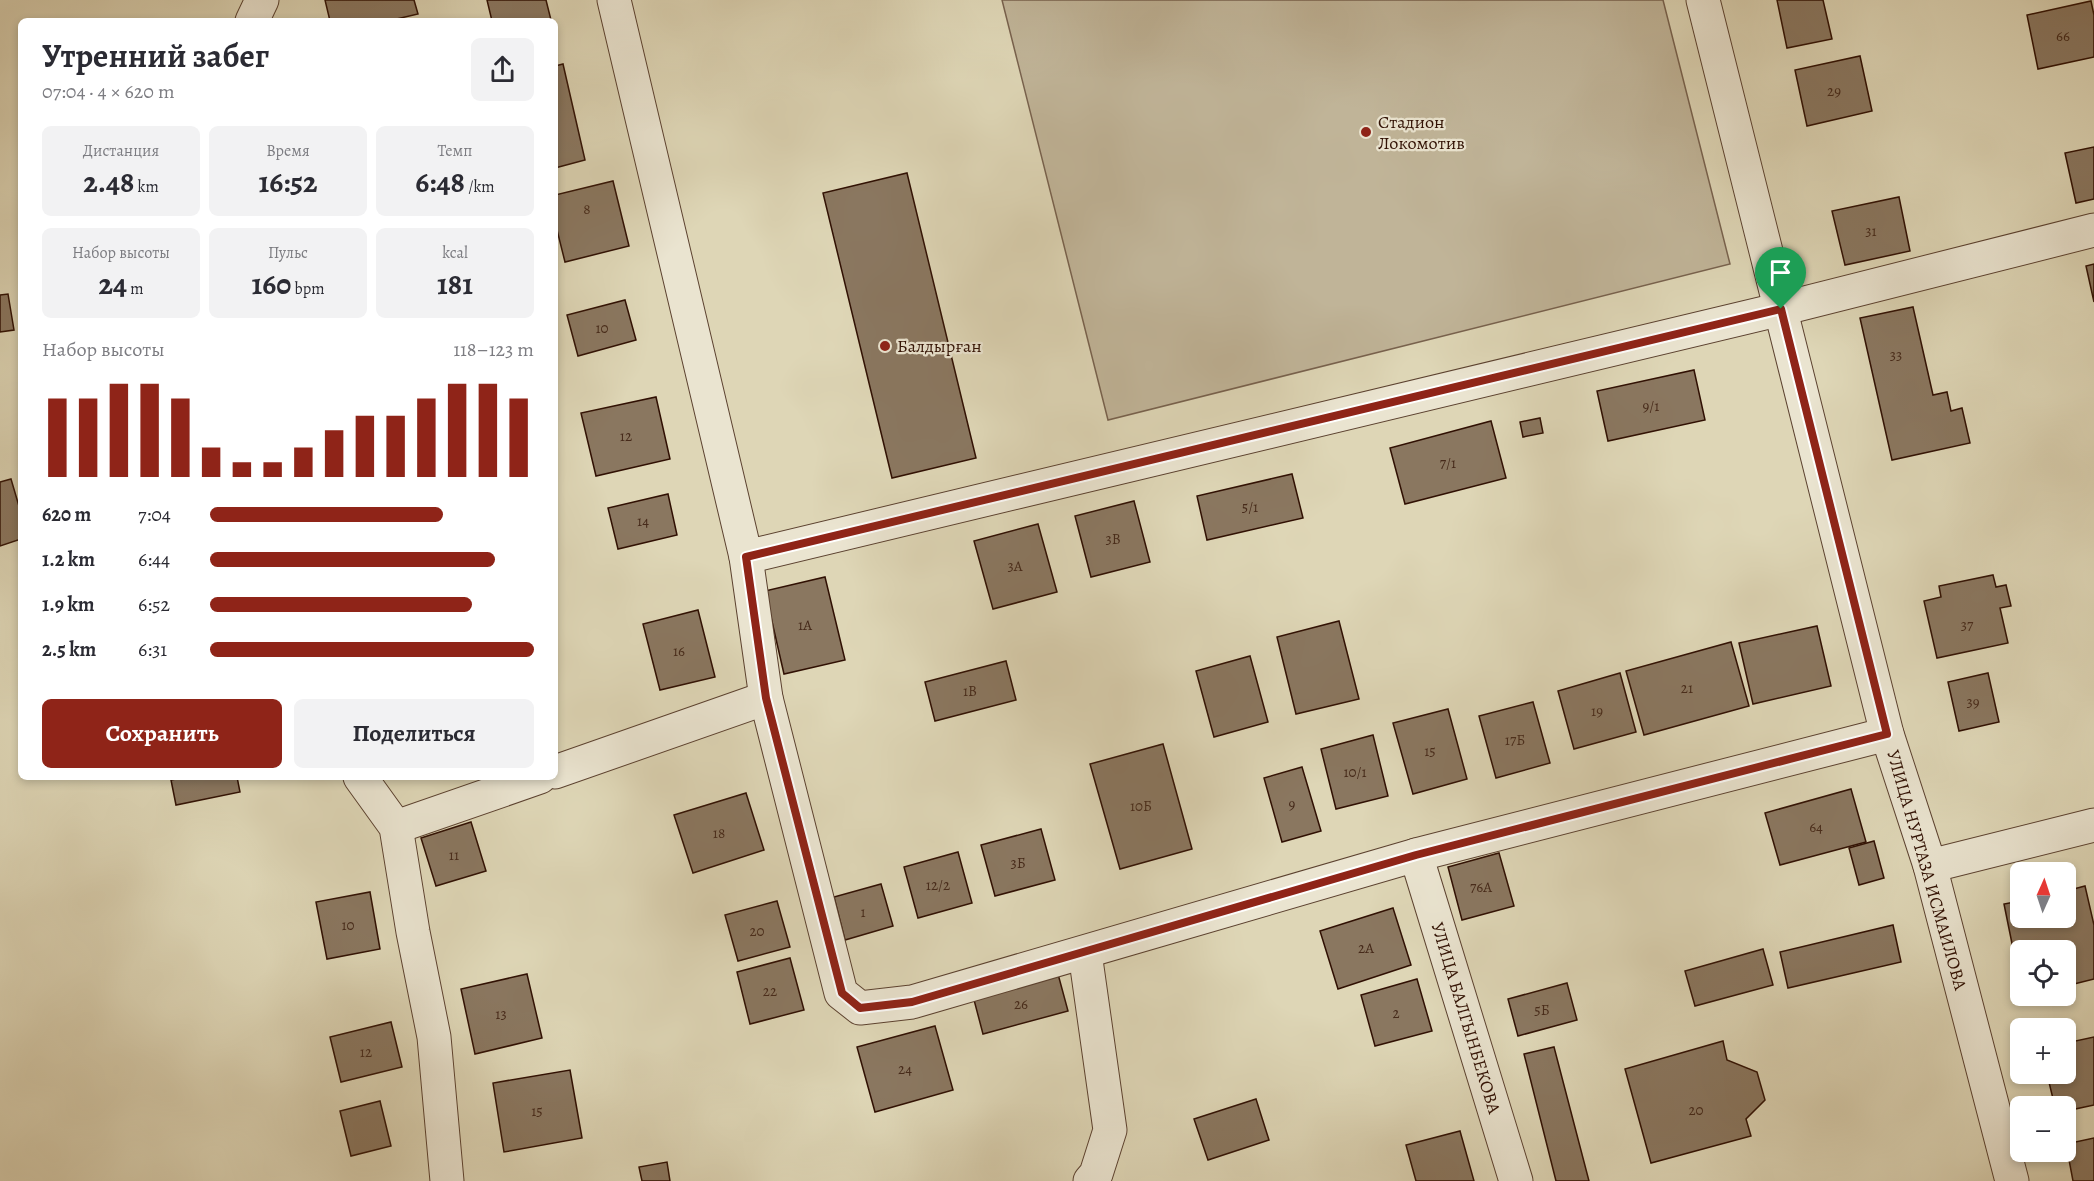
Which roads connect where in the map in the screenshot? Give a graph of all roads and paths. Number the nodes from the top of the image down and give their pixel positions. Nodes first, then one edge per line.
1 (262, 0) edge
2 (614, 0) edge
3 (1703, 0) edge
4 (253, 18) edge
5 (2094, 230) edge
6 (1781, 309) junction
7 (746, 557) junction
8 (766, 698) junction
9 (1887, 734) junction
10 (558, 771) edge
11 (362, 780) edge
12 (531, 780) edge
13 (2094, 825) edge
14 (396, 827) junction
15 (1416, 855) junction
16 (1930, 866) junction
17 (1084, 953) junction
18 (447, 1181) edge
19 (1090, 1181) edge
20 (1516, 1181) edge
21 (2012, 1181) edge

1 - 4 street
2 - 7 street
3 - 6 street, УЛИЦА НУРТАЗА ИСМАИЛОВА
5 - 6 street
6 - 7 street
6 - 9 street, УЛИЦА НУРТАЗА ИСМАИЛОВА
7 - 8 street
8 - 10 street
8 - 17 street
9 - 15 street
9 - 16 street, УЛИЦА НУРТАЗА ИСМАИЛОВА
11 - 14 street
12 - 14 street
13 - 16 street
14 - 18 street
15 - 17 street
15 - 20 street, УЛИЦА БАЛГЫНБЕКОВА
16 - 21 street, УЛИЦА НУРТАЗА ИСМАИЛОВА
17 - 19 street

